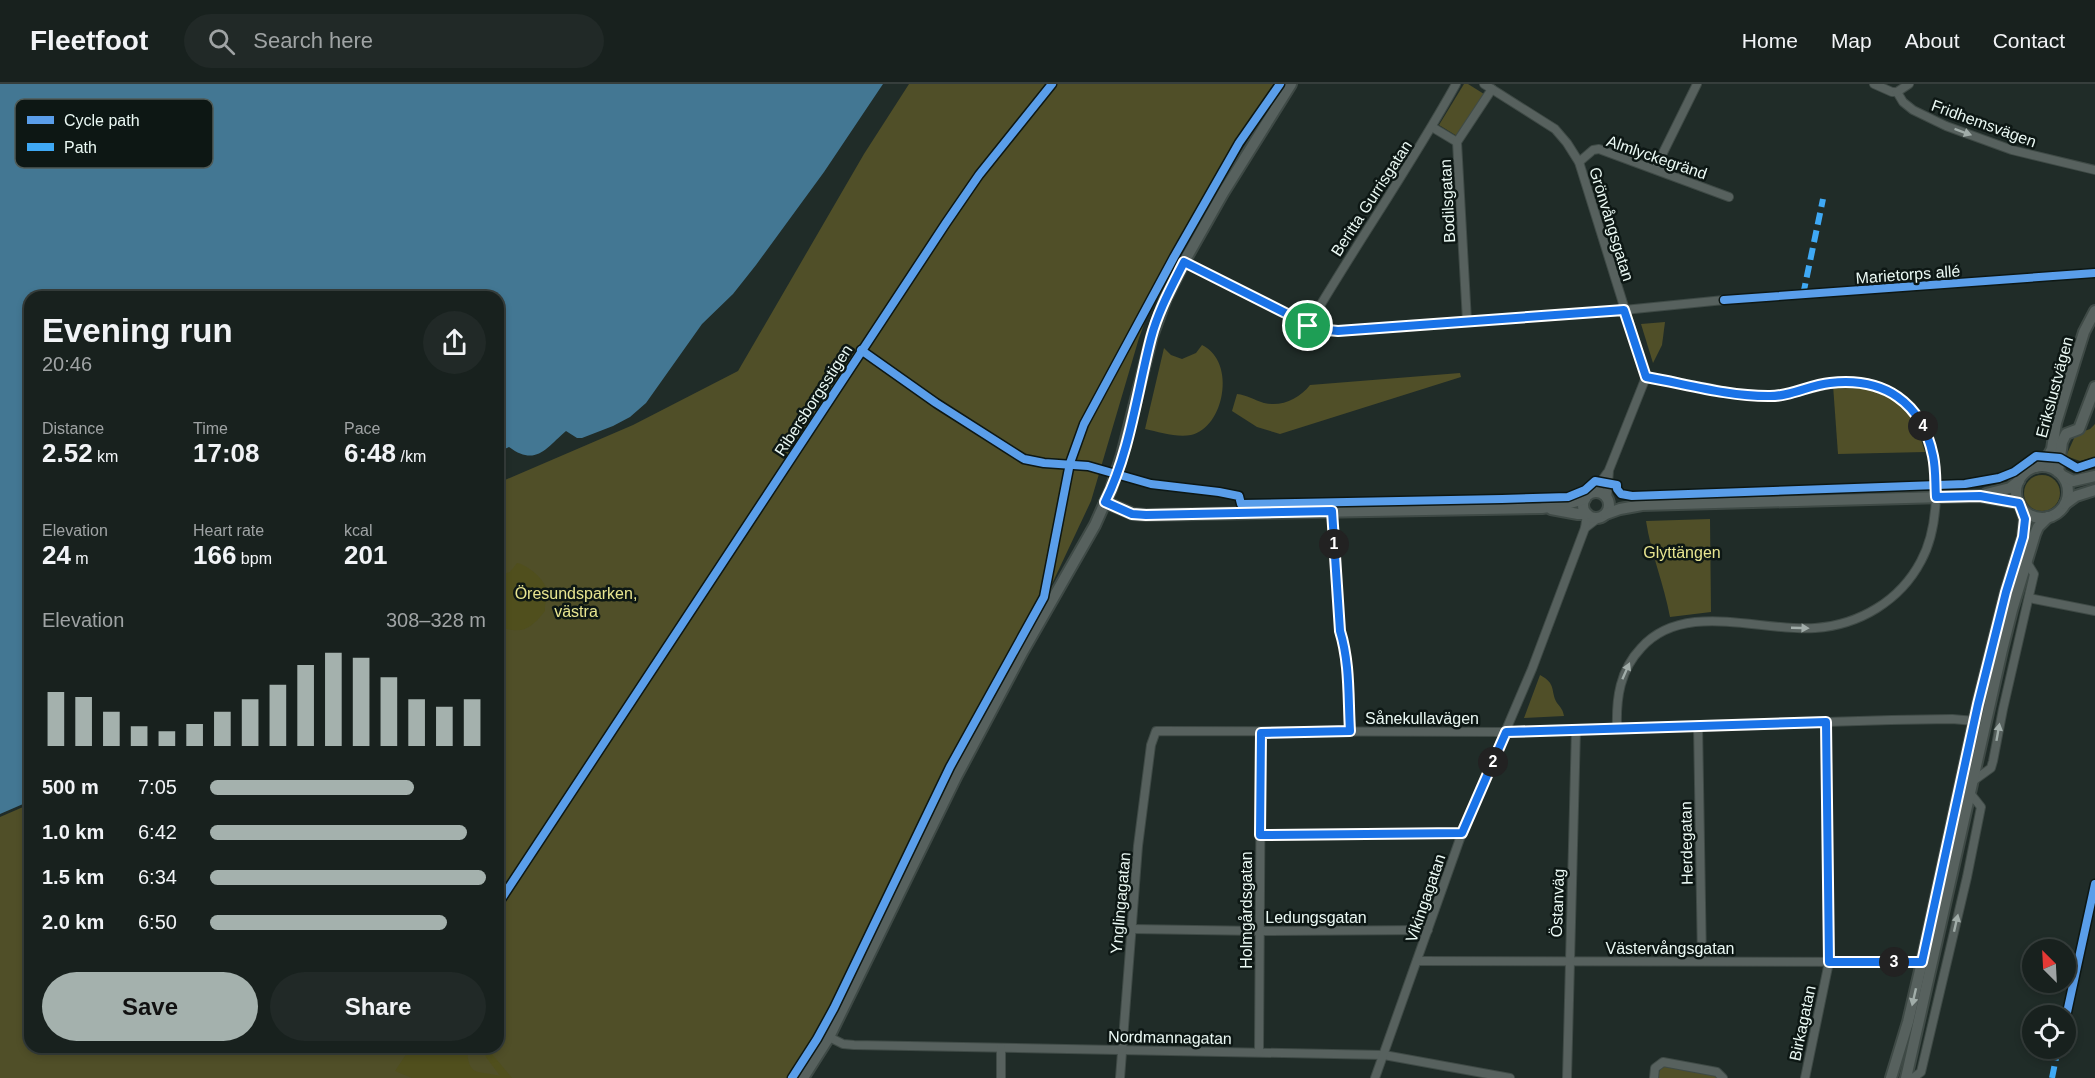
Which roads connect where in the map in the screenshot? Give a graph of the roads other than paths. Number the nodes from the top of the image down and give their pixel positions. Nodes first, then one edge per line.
1 (1291, 84) edge
2 (1456, 84) edge
3 (1484, 84) edge
4 (1697, 84) edge
5 (1874, 84) edge
6 (1909, 84) edge
7 (1492, 89) junction
8 (1897, 92) junction
9 (1432, 127) junction
10 (1457, 142) junction
11 (1579, 162) junction
12 (1655, 169) junction
13 (2095, 170) edge
14 (1729, 197) dead end
15 (1184, 262) junction
16 (2095, 273) edge
17 (1624, 310) junction
18 (2095, 311) edge
19 (1467, 321) junction
20 (1308, 326) junction
21 (1646, 377) junction
22 (2095, 387) edge
23 (2036, 467) junction
24 (1609, 470) junction
25 (2061, 474) junction
26 (2095, 476) edge
27 (2019, 481) junction
28 (2095, 490) edge
29 (1589, 496) junction
30 (1980, 496) junction
31 (1936, 497) junction
32 (1607, 498) junction
33 (1105, 502) junction
34 (2064, 504) junction
35 (1642, 505) junction
36 (2020, 505) junction
37 (1542, 507) junction
38 (1332, 511) junction
39 (1594, 515) junction
40 (2048, 517) junction
41 (2026, 561) junction
42 (2029, 598) junction
43 (2095, 612) edge
44 (1975, 721) junction
45 (1826, 722) junction
46 (1698, 725) junction
47 (1617, 728) junction
48 (1576, 729) junction
49 (1156, 731) joint
50 (1350, 731) junction
51 (1506, 732) junction
52 (1261, 733) junction
53 (1973, 781) junction
54 (1970, 794) junction
55 (1462, 833) junction
56 (1260, 835) junction
57 (1132, 929) junction
58 (1428, 930) junction
59 (1260, 931) junction
60 (1417, 961) junction
61 (1702, 961) junction
62 (1569, 962) junction
63 (1829, 962) junction
64 (1922, 962) junction
65 (829, 1037) junction
66 (1001, 1048) junction
67 (1121, 1050) junction
68 (1259, 1053) junction
69 (1384, 1055) junction
70 (803, 1078) edge
71 (1001, 1078) edge
72 (1120, 1078) edge
73 (1375, 1078) edge
74 (1510, 1078) edge
75 (1566, 1078) edge
76 (1654, 1078) edge
77 (1723, 1078) edge
78 (1805, 1078) edge
79 (1891, 1078) edge
80 (1906, 1078) edge
81 (1913, 1078) edge

1 - 15 street
2 - 9 street, Beritta Gurrisgatan
3 - 7 street, Grönvångsgatan
4 - 12 street
5 - 8 street, Fridhemsvägen
6 - 8 street
7 - 10 street, Bodilsgatan
7 - 11 street, Grönvångsgatan
8 -> 13 street, Fridhemsvägen
9 - 10 street
9 - 20 street, Beritta Gurrisgatan
10 - 19 street, Bodilsgatan
11 - 12 street, Almlyckegränd
11 - 17 street, Grönvångsgatan
12 - 14 street, Almlyckegränd
15 - 20 street, Marietorps allé
15 - 33 street
16 - 17 street, Marietorps allé
17 - 19 street, Marietorps allé
17 - 21 street
18 - 23 street, Erikslustvägen
19 - 20 street, Marietorps allé
21 - 24 street
21 - 31 street
22 - 25 street, Erikslustvägen
23 - 25 street
23 - 27 street
24 - 29 street
24 - 32 street
25 - 26 street
25 - 34 street
27 - 30 street
27 - 36 street
28 - 34 street
29 - 32 street
29 - 37 street
29 - 39 street
30 - 31 street
30 - 36 street
31 - 35 street
47 -> 31 street
32 - 35 street
32 - 39 street
33 - 38 street
33 - 65 street
34 - 40 street
35 - 39 street
36 - 40 street
36 - 44 street
37 - 38 street
37 - 39 street
38 - 50 street
39 - 51 street, Vikingagatan
40 - 41 street
41 - 42 street
41 - 53 street
42 - 43 street
53 -> 42 street
44 - 45 street, Sånekullavägen
44 - 64 street
45 - 46 street, Sånekullavägen
45 - 63 street, Birkagatan
46 - 47 street, Sånekullavägen
46 - 61 street, Herdegatan
47 - 48 street, Sånekullavägen
48 - 51 street, Sånekullavägen
48 - 62 street, Östanväg
49 - 52 street, Sånekullavägen
49 - 57 street, Ynglingagatan
50 - 51 street, Sånekullavägen
50 - 52 street, Sånekullavägen
51 - 55 street, Vikingagatan
52 - 56 street, Holmgårdsgatan
53 - 54 street
54 - 80 street
81 -> 54 street
55 - 56 street
55 - 58 street, Vikingagatan
56 - 59 street, Holmgårdsgatan
57 - 59 street, Ledungsgatan
57 - 67 street, Ynglingagatan
58 - 59 street, Ledungsgatan
58 - 60 street, Vikingagatan
59 - 68 street, Holmgårdsgatan
60 - 62 street, Västervångsgatan
60 - 69 street, Vikingagatan
61 - 62 street, Västervångsgatan
61 - 63 street, Västervångsgatan
62 - 75 street, Östanväg
63 - 64 street, Västervångsgatan
63 - 78 street, Birkagatan
64 -> 79 street
65 - 66 street, Nordmannagatan
65 - 70 street
66 - 67 street, Nordmannagatan
66 - 71 street
67 - 68 street, Nordmannagatan
67 - 72 street, Ynglingagatan
68 - 69 street, Nordmannagatan
69 - 73 street, Vikingagatan
69 - 74 street, Nordmannagatan
76 - 77 street

